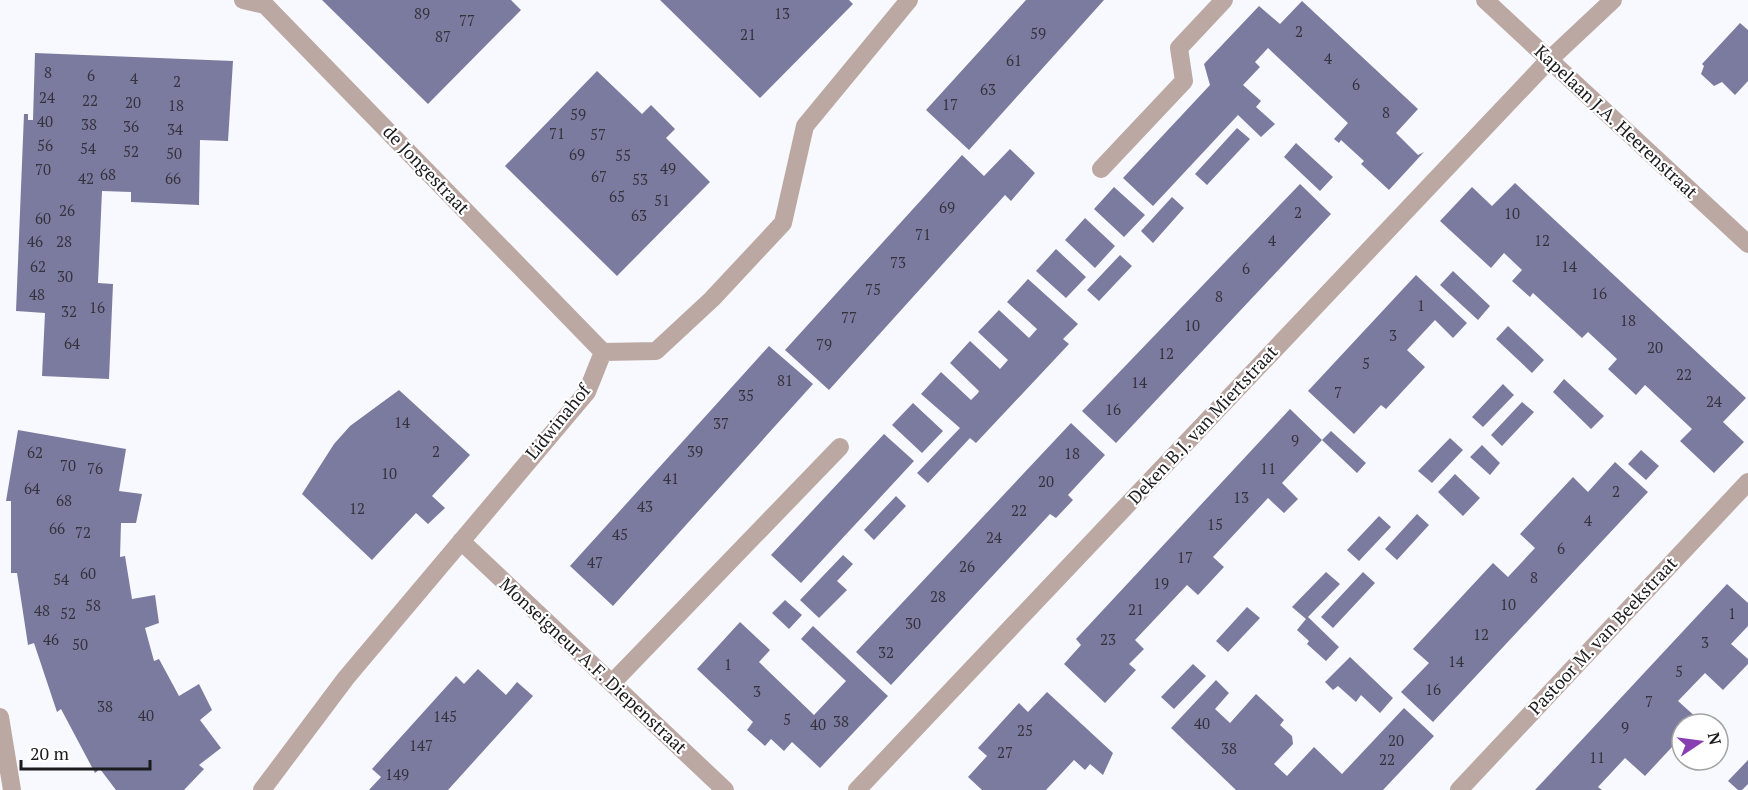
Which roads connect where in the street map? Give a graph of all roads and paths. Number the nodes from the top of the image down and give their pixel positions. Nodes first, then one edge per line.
1 (243, 0) edge
2 (1224, 0) edge
3 (1485, 0) edge
4 (1613, 0) edge
5 (902, 2) edge
6 (1549, 60) junction
7 (1101, 169) dead end
8 (1748, 244) edge
9 (603, 352) junction
10 (840, 447) dead end
11 (1748, 482) edge
12 (461, 541) junction
13 (612, 683) junction
14 (0, 717) edge
15 (12, 790) edge
16 (262, 790) edge
17 (725, 790) edge
18 (857, 790) edge
19 (1458, 790) edge

1 - 9 street, de Jongestraat
2 - 7 street
3 - 6 street, Kapelaan J.A. Heerenstraat
4 - 6 street, Deken B.J. van Miertstraat
5 - 9 street
6 - 8 street, Kapelaan J.A. Heerenstraat
6 - 18 street, Deken B.J. van Miertstraat
9 - 12 street, Lidwinahof
10 - 13 street
11 - 19 street, Pastoor M. van Beekstraat
12 - 13 street, Monseigneur A.F. Diepenstraat
12 - 16 street, Lidwinahof
13 - 17 street, Monseigneur A.F. Diepenstraat
14 - 15 street

